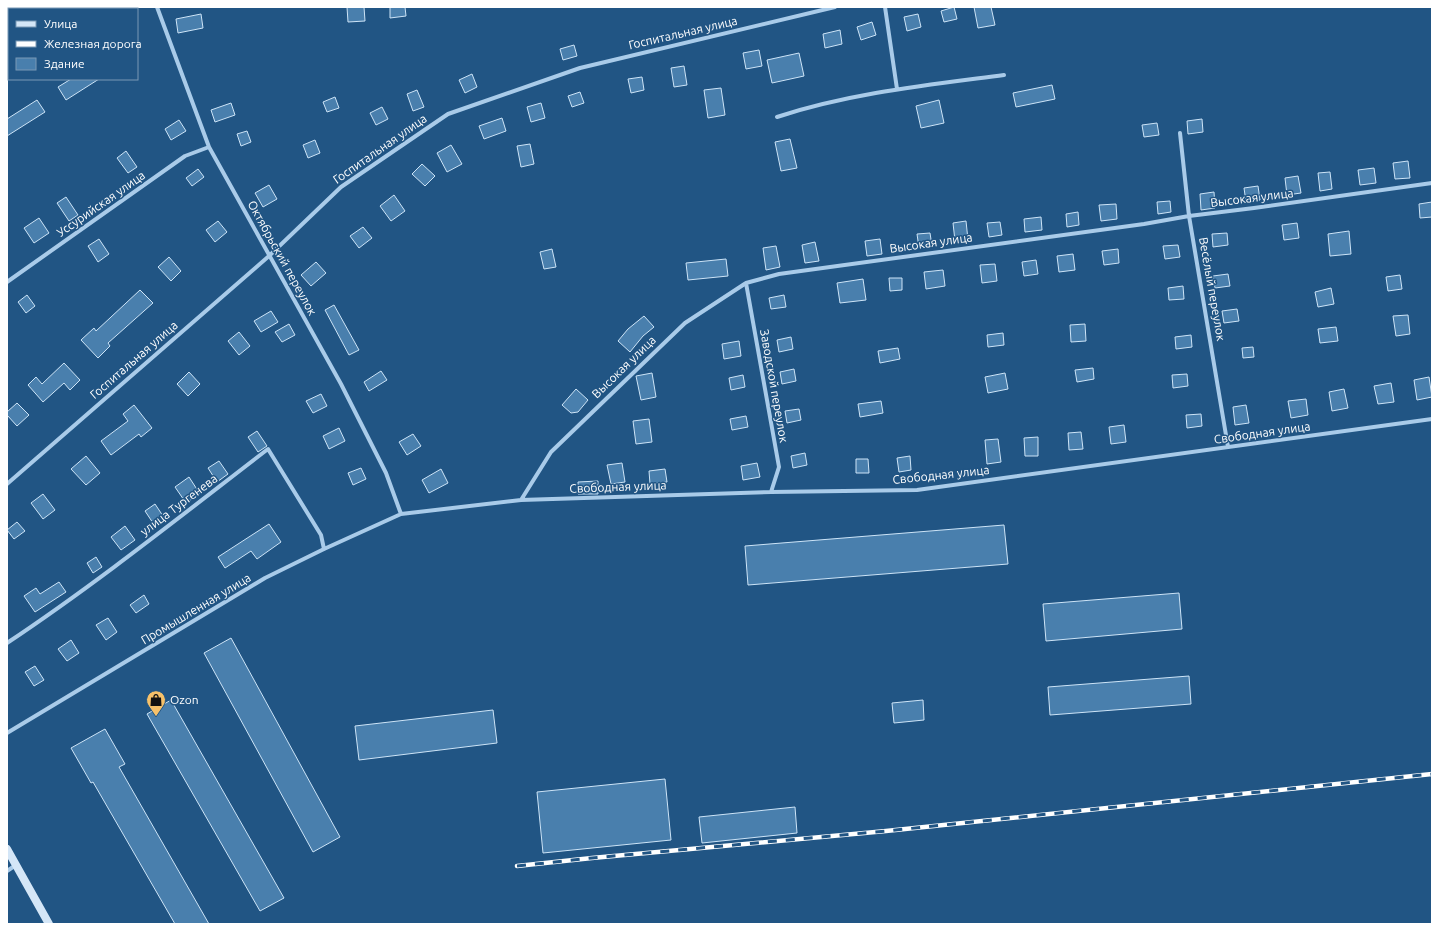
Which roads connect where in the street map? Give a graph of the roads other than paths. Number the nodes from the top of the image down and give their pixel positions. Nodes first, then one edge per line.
1 (157, 7) edge
2 (835, 7) edge
3 (885, 7) edge
4 (1004, 75) dead end
5 (896, 89) junction
6 (777, 117) dead end
7 (1180, 133) dead end
8 (209, 147) junction
9 (1432, 183) edge
10 (1189, 216) junction
11 (269, 256) junction
12 (7, 282) edge
13 (746, 283) junction
14 (1432, 419) edge
15 (1228, 447) junction
16 (7, 484) edge
17 (771, 492) junction
18 (521, 500) junction
19 (401, 514) junction
20 (324, 549) junction
21 (7, 643) edge
22 (7, 733) edge
23 (7, 849) edge
24 (16, 865) junction
25 (7, 871) edge
26 (49, 924) edge

1 - 8 street, Октябрьский переулок
2 - 11 street, Госпитальная улица
3 - 5 street
4 - 5 street
5 - 6 street
7 - 10 street, Весёлый переулок
8 - 11 street, Октябрьский переулок
8 - 12 street, Уссурийская улица
9 - 10 street, Высокая улица
10 - 13 street, Высокая улица
10 - 15 street, Весёлый переулок
11 - 16 street, Госпитальная улица
11 - 19 street, Октябрьский переулок
13 - 17 street, Заводской переулок
13 - 18 street, Высокая улица
14 - 15 street, Свободная улица
15 - 17 street, Свободная улица
17 - 18 street, Свободная улица
18 - 19 street, Свободная улица
19 - 20 street, Промышленная улица
20 - 21 street, улица Тургенева
20 - 22 street, Промышленная улица
23 - 24 main road
24 - 25 street
24 - 26 main road

